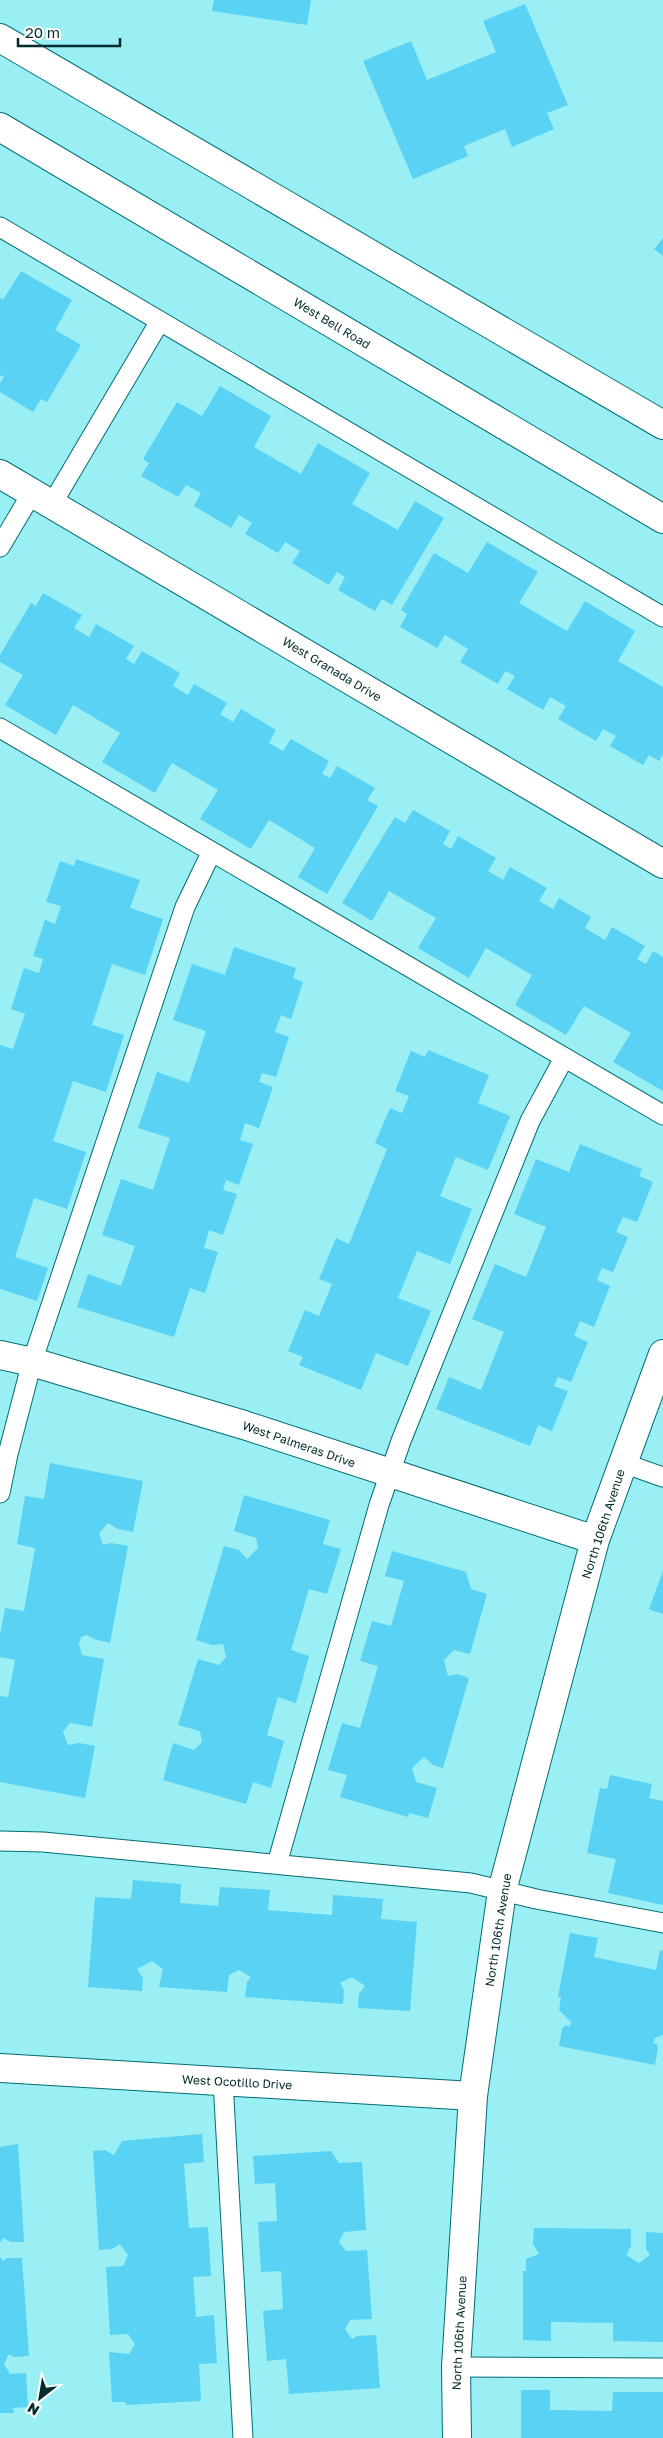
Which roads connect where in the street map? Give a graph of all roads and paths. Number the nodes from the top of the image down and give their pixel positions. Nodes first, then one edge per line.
1 (0, 38) edge
2 (0, 127) edge
3 (0, 226) edge
4 (160, 321) junction
5 (663, 425) edge
6 (0, 474) edge
7 (42, 498) junction
8 (663, 519) edge
9 (0, 547) edge
10 (663, 617) edge
11 (0, 728) edge
12 (212, 854) junction
13 (663, 864) edge
14 (564, 1058) junction
15 (663, 1115) edge
16 (663, 1354) edge
17 (0, 1355) edge
18 (32, 1362) junction
19 (623, 1463) junction
20 (390, 1474) junction
21 (663, 1477) edge
22 (0, 1493) edge
23 (595, 1540) junction
24 (0, 1841) edge
25 (277, 1864) junction
26 (502, 1891) junction
27 (663, 1923) edge
28 (0, 2068) edge
29 (223, 2081) junction
30 (474, 2096) junction
31 (456, 2367) junction
32 (663, 2368) edge
33 (243, 2438) edge
34 (457, 2438) edge

1 - 5 street
2 - 8 street, West Bell Road
3 - 4 lane
4 - 7 lane
4 - 10 lane
6 - 7 street, West Granada Drive
7 - 9 lane
7 - 13 street, West Granada Drive
11 - 12 lane
12 - 14 lane
12 - 18 lane
14 - 15 lane
14 - 20 lane
16 - 19 street, North 106th Avenue
17 - 18 street, West Palmeras Drive
18 - 20 street, West Palmeras Drive
18 - 22 lane
19 - 21 lane
19 - 23 street, North 106th Avenue
20 - 23 street, West Palmeras Drive
20 - 25 lane
23 - 26 street, North 106th Avenue
24 - 25 lane
25 - 26 lane
26 - 27 lane
26 - 30 street, North 106th Avenue
28 - 29 street, West Ocotillo Drive
29 - 30 street, West Ocotillo Drive
29 - 33 lane
30 - 31 street, North 106th Avenue
31 - 32 lane
31 - 34 street, North 106th Avenue

